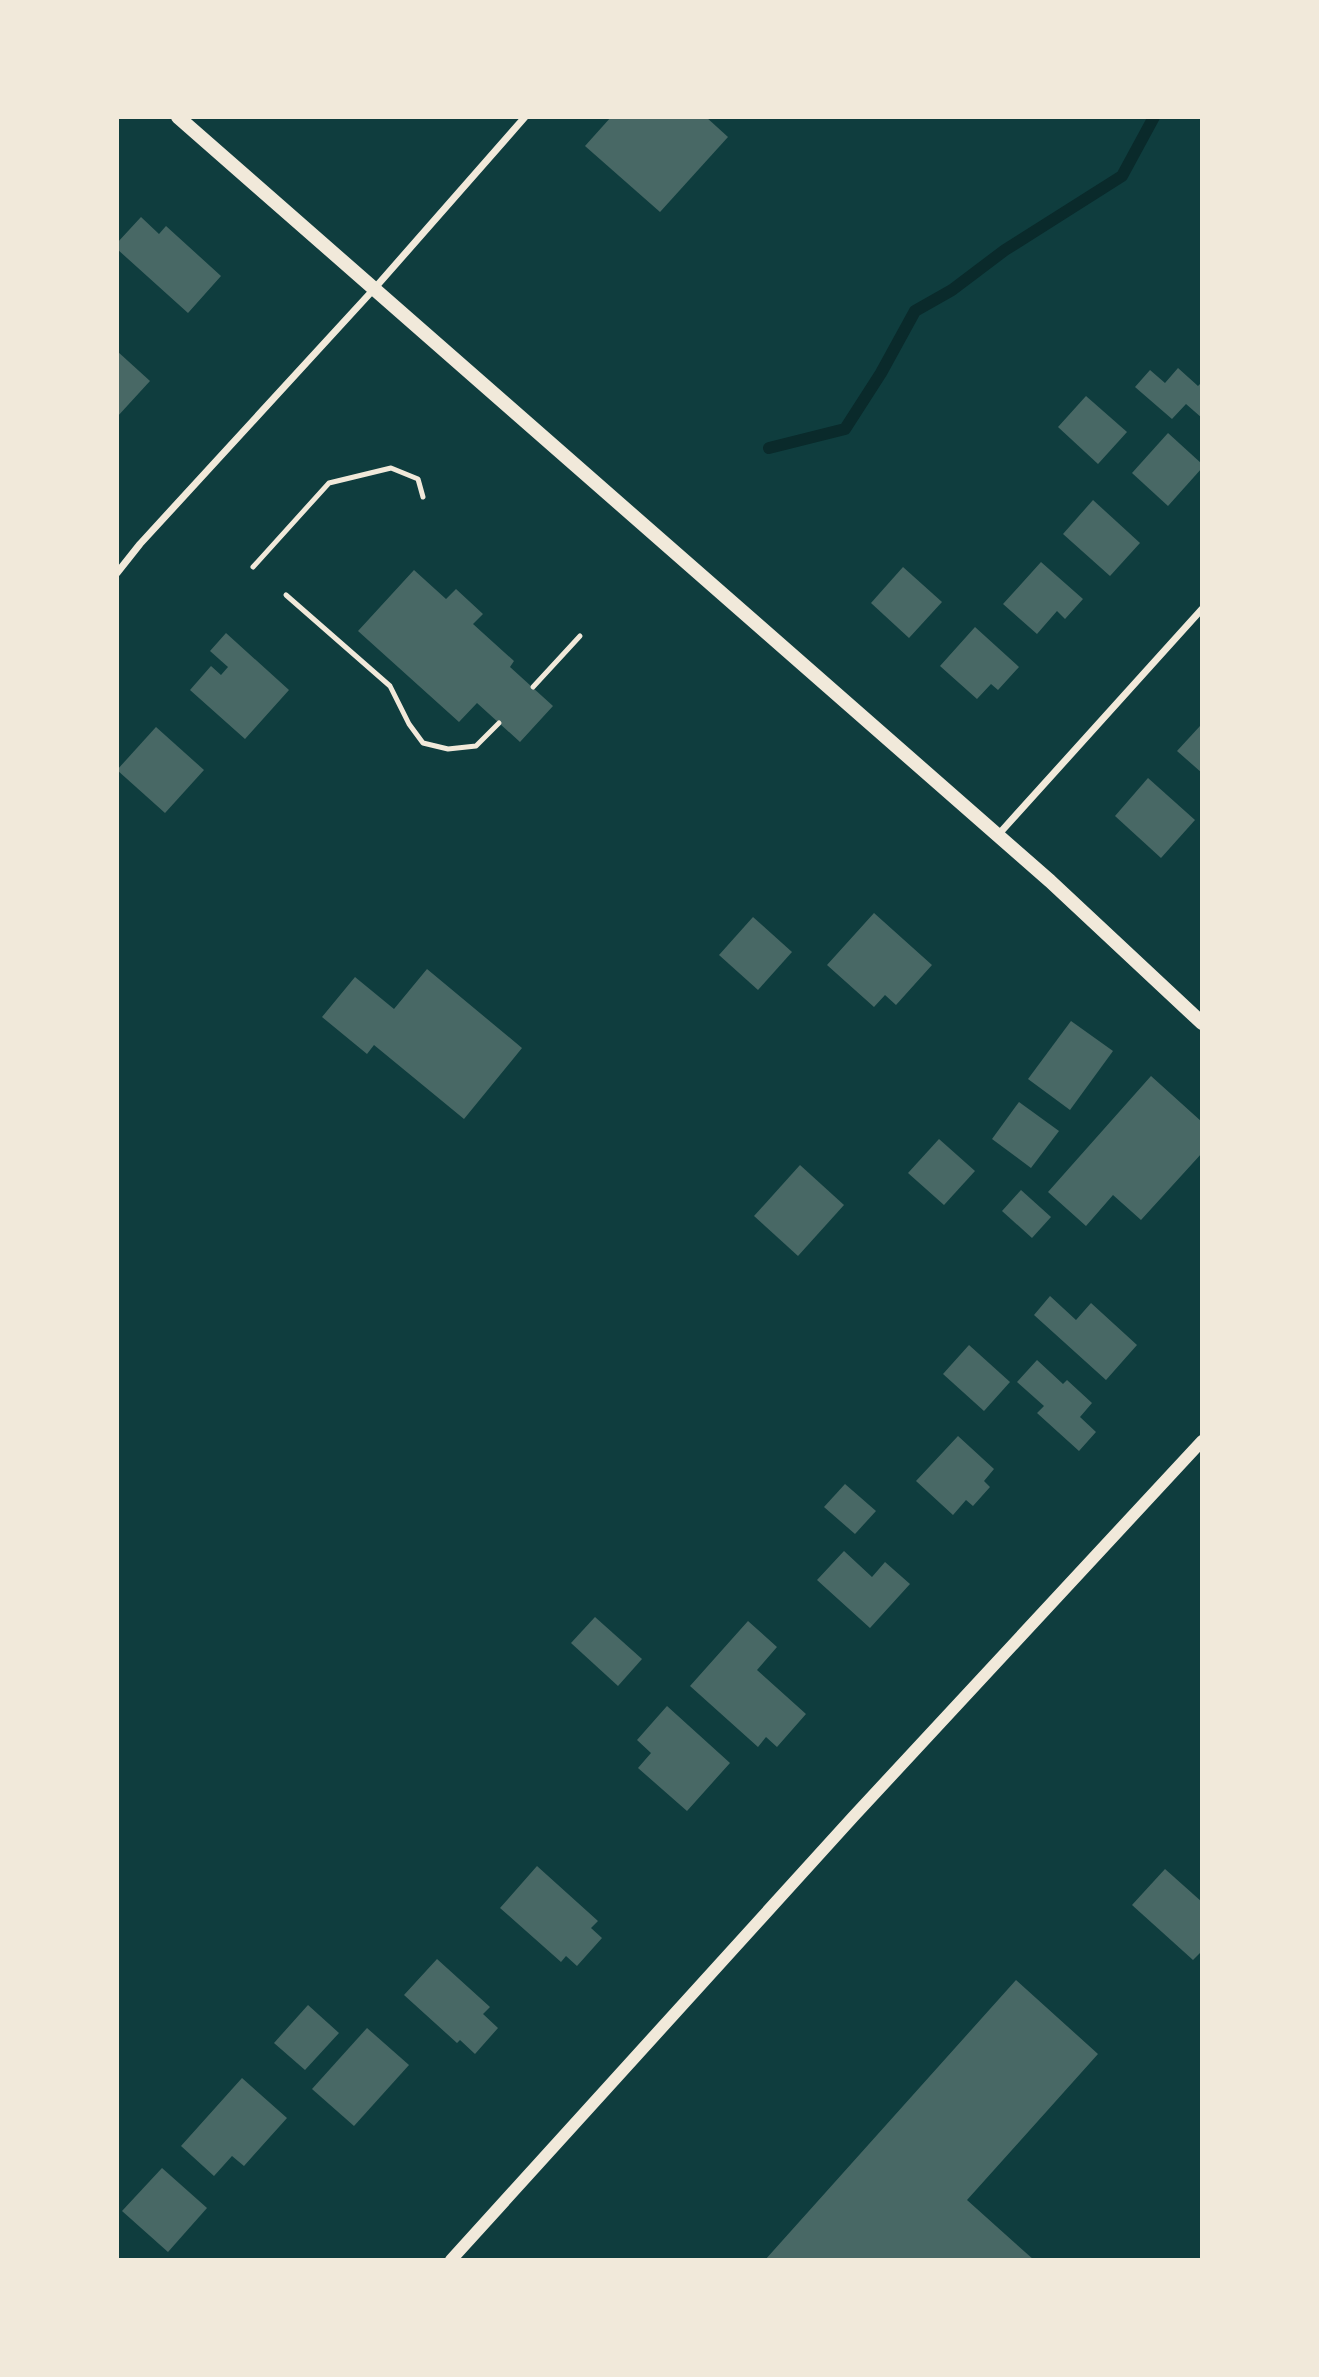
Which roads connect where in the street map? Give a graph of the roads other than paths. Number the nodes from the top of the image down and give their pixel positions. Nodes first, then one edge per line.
1 (178, 117) edge
2 (524, 117) edge
3 (374, 289) junction
4 (423, 497) dead end
5 (253, 567) dead end
6 (117, 573) edge
7 (286, 595) dead end
8 (1202, 609) edge
9 (580, 636) dead end
10 (533, 687) dead end
11 (499, 723) dead end
12 (998, 835) junction
13 (1202, 1023) edge
14 (1202, 1441) edge
15 (451, 2260) edge

1 - 3 main road
2 - 3 street
3 - 6 street
3 - 12 main road
4 - 5 lane
7 - 11 lane
8 - 12 street
9 - 10 lane
12 - 13 main road
14 - 15 street

